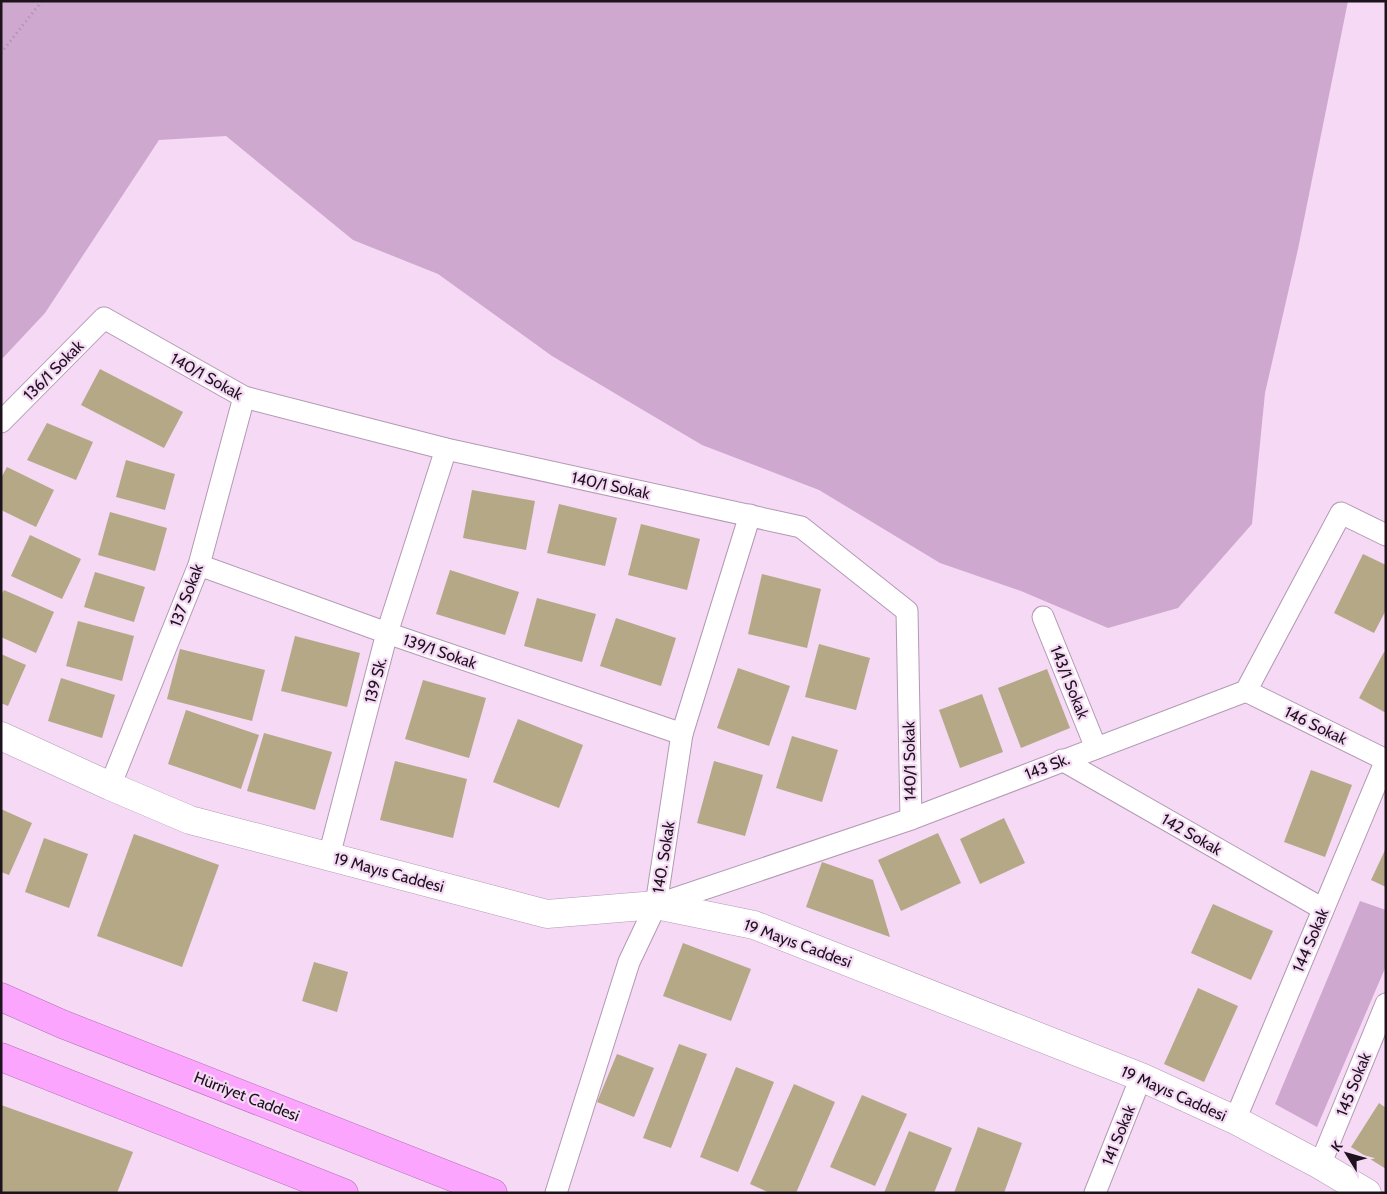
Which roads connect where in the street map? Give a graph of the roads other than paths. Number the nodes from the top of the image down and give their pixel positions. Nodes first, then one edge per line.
1 (104, 318) joint
2 (244, 397) junction
3 (1, 422) edge
4 (446, 449) junction
5 (750, 515) junction
6 (1386, 535) edge
7 (199, 565) junction
8 (1043, 617) dead end
9 (387, 633) junction
10 (1246, 691) junction
11 (682, 734) junction
12 (1, 736) edge
13 (1096, 748) junction
14 (1062, 760) junction
15 (1386, 760) edge
16 (110, 786) junction
17 (911, 819) junction
18 (329, 856) junction
19 (656, 905) junction
20 (1323, 908) junction
21 (1, 997) edge
22 (1386, 1004) edge
23 (1, 1057) edge
24 (1141, 1077) junction
25 (1235, 1120) junction
26 (1320, 1165) junction
27 (344, 1193) edge
28 (493, 1193) edge
29 (556, 1193) edge
30 (1095, 1193) edge
31 (1367, 1193) edge

1 - 2 street, 140/1 Sokak
1 - 3 street, 136/1 Sokak
2 - 4 street, 140/1 Sokak
2 - 7 street, 137 Sokak
4 - 5 street, 140/1 Sokak
4 - 9 street, 139 Sk.
5 - 11 street, 140. Sokak
5 - 17 street, 140/1 Sokak
6 - 10 street
7 - 9 street, 139/1 Sokak
7 - 16 street, 137 Sokak
8 - 13 street, 143/1 Sokak
9 - 11 street, 139/1 Sokak
9 - 18 street, 139 Sk.
10 - 13 street, 143 Sk.
10 - 15 street, 146 Sokak
11 - 19 street, 140. Sokak
12 - 16 street, 19 Mayıs Caddesi
13 - 14 street, 143 Sk.
14 - 17 street, 143 Sk.
14 - 20 street, 142 Sokak
15 - 20 street, 144 Sokak
16 - 18 street, 19 Mayıs Caddesi
17 - 19 street, 143 Sk.
18 - 19 street, 19 Mayıs Caddesi
19 - 24 street, 19 Mayıs Caddesi
19 - 29 street, 140. Sokak
20 - 25 street, 144 Sokak
21 - 28 highway, Hürriyet Caddesi
22 - 26 street, 145 Sokak
23 - 27 highway
24 - 25 street, 19 Mayıs Caddesi
24 - 30 street, 141 Sokak
25 - 26 street, 19 Mayıs Caddesi
26 - 31 street, 19 Mayıs Caddesi

